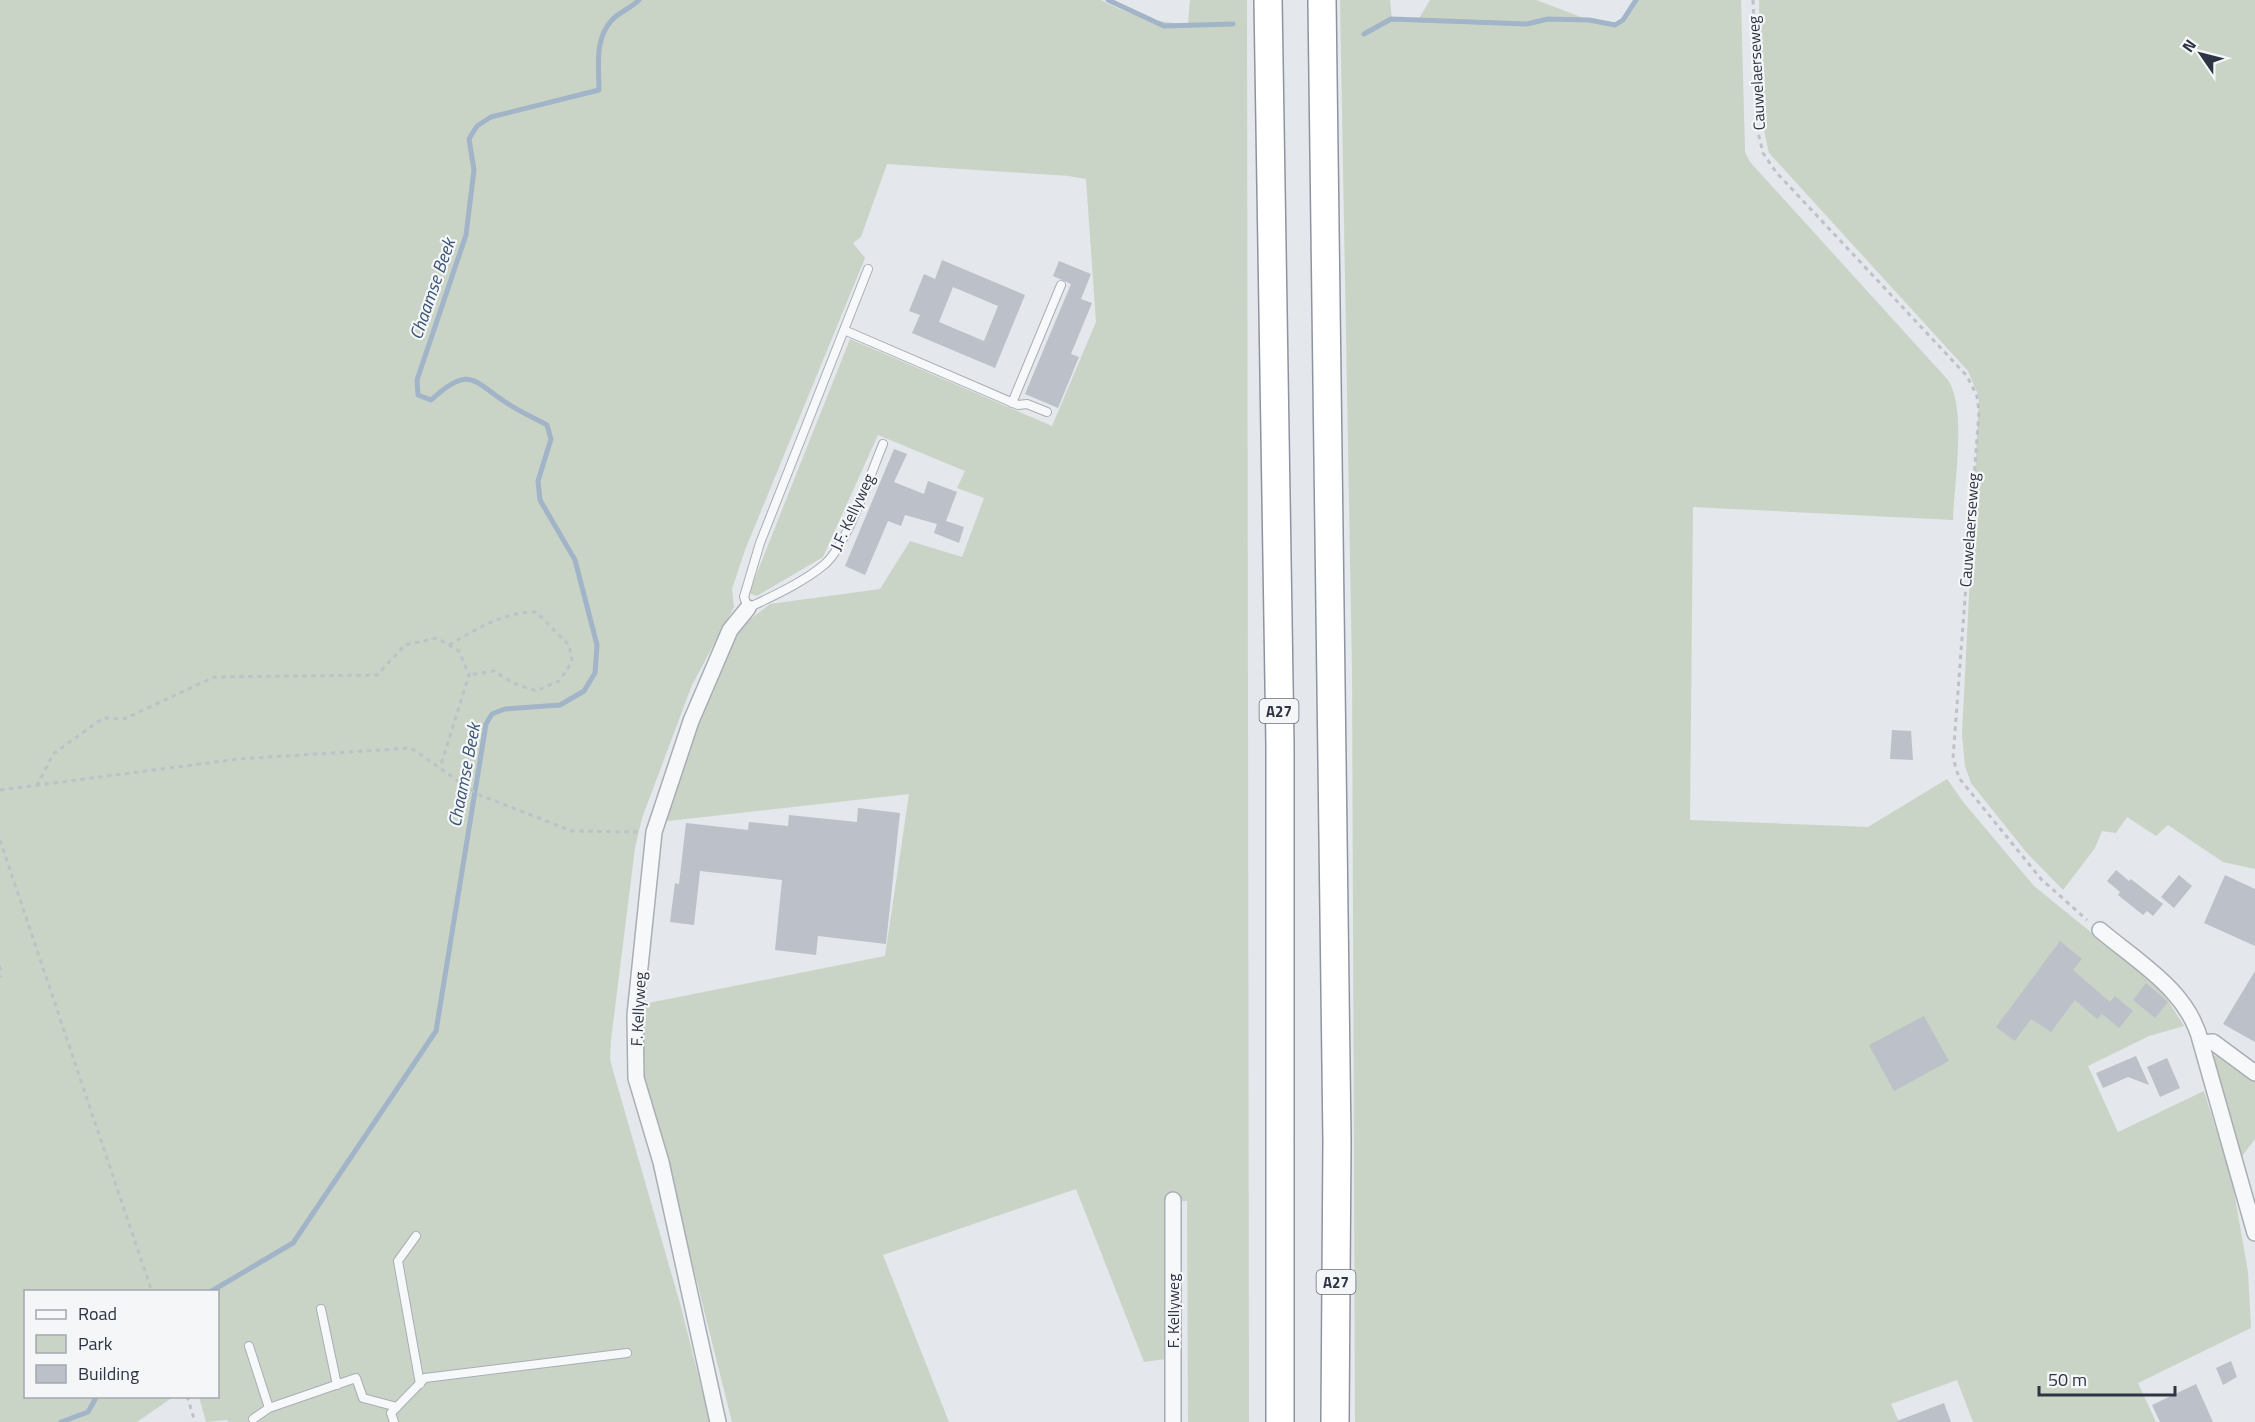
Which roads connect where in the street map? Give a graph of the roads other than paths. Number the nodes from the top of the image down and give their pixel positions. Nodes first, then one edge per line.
1 (1269, 0) edge
2 (1322, 0) edge
3 (868, 270) dead end
4 (1061, 285) dead end
5 (844, 330) junction
6 (1012, 403) junction
7 (1047, 412) dead end
8 (883, 444) dead end
9 (748, 608) junction
10 (2100, 930) road end
11 (2201, 1043) junction
12 (2255, 1073) edge
13 (1173, 1200) dead end
14 (2255, 1233) edge
15 (416, 1236) dead end
16 (321, 1309) dead end
17 (249, 1346) dead end
18 (627, 1353) dead end
19 (420, 1384) junction
20 (338, 1385) junction
21 (397, 1407) junction
22 (269, 1408) junction
23 (253, 1419) dead end
24 (394, 1422) edge
25 (718, 1422) edge
26 (1173, 1422) edge
27 (1280, 1422) edge
28 (1335, 1422) edge

1 - 27 highway, A27
2 - 28 highway, A27
3 - 5 lane
4 - 6 lane
5 - 6 lane
5 - 9 lane
6 - 7 lane
8 - 9 lane, J.F. Kellyweg
9 - 25 street, F. Kellyweg
10 - 11 street
11 - 12 street
11 - 14 street
13 - 26 street, F. Kellyweg
15 - 19 lane
16 - 20 lane
17 - 22 lane
18 - 19 lane
19 - 21 lane
20 - 21 lane
20 - 22 lane
21 - 24 lane
22 - 23 lane

